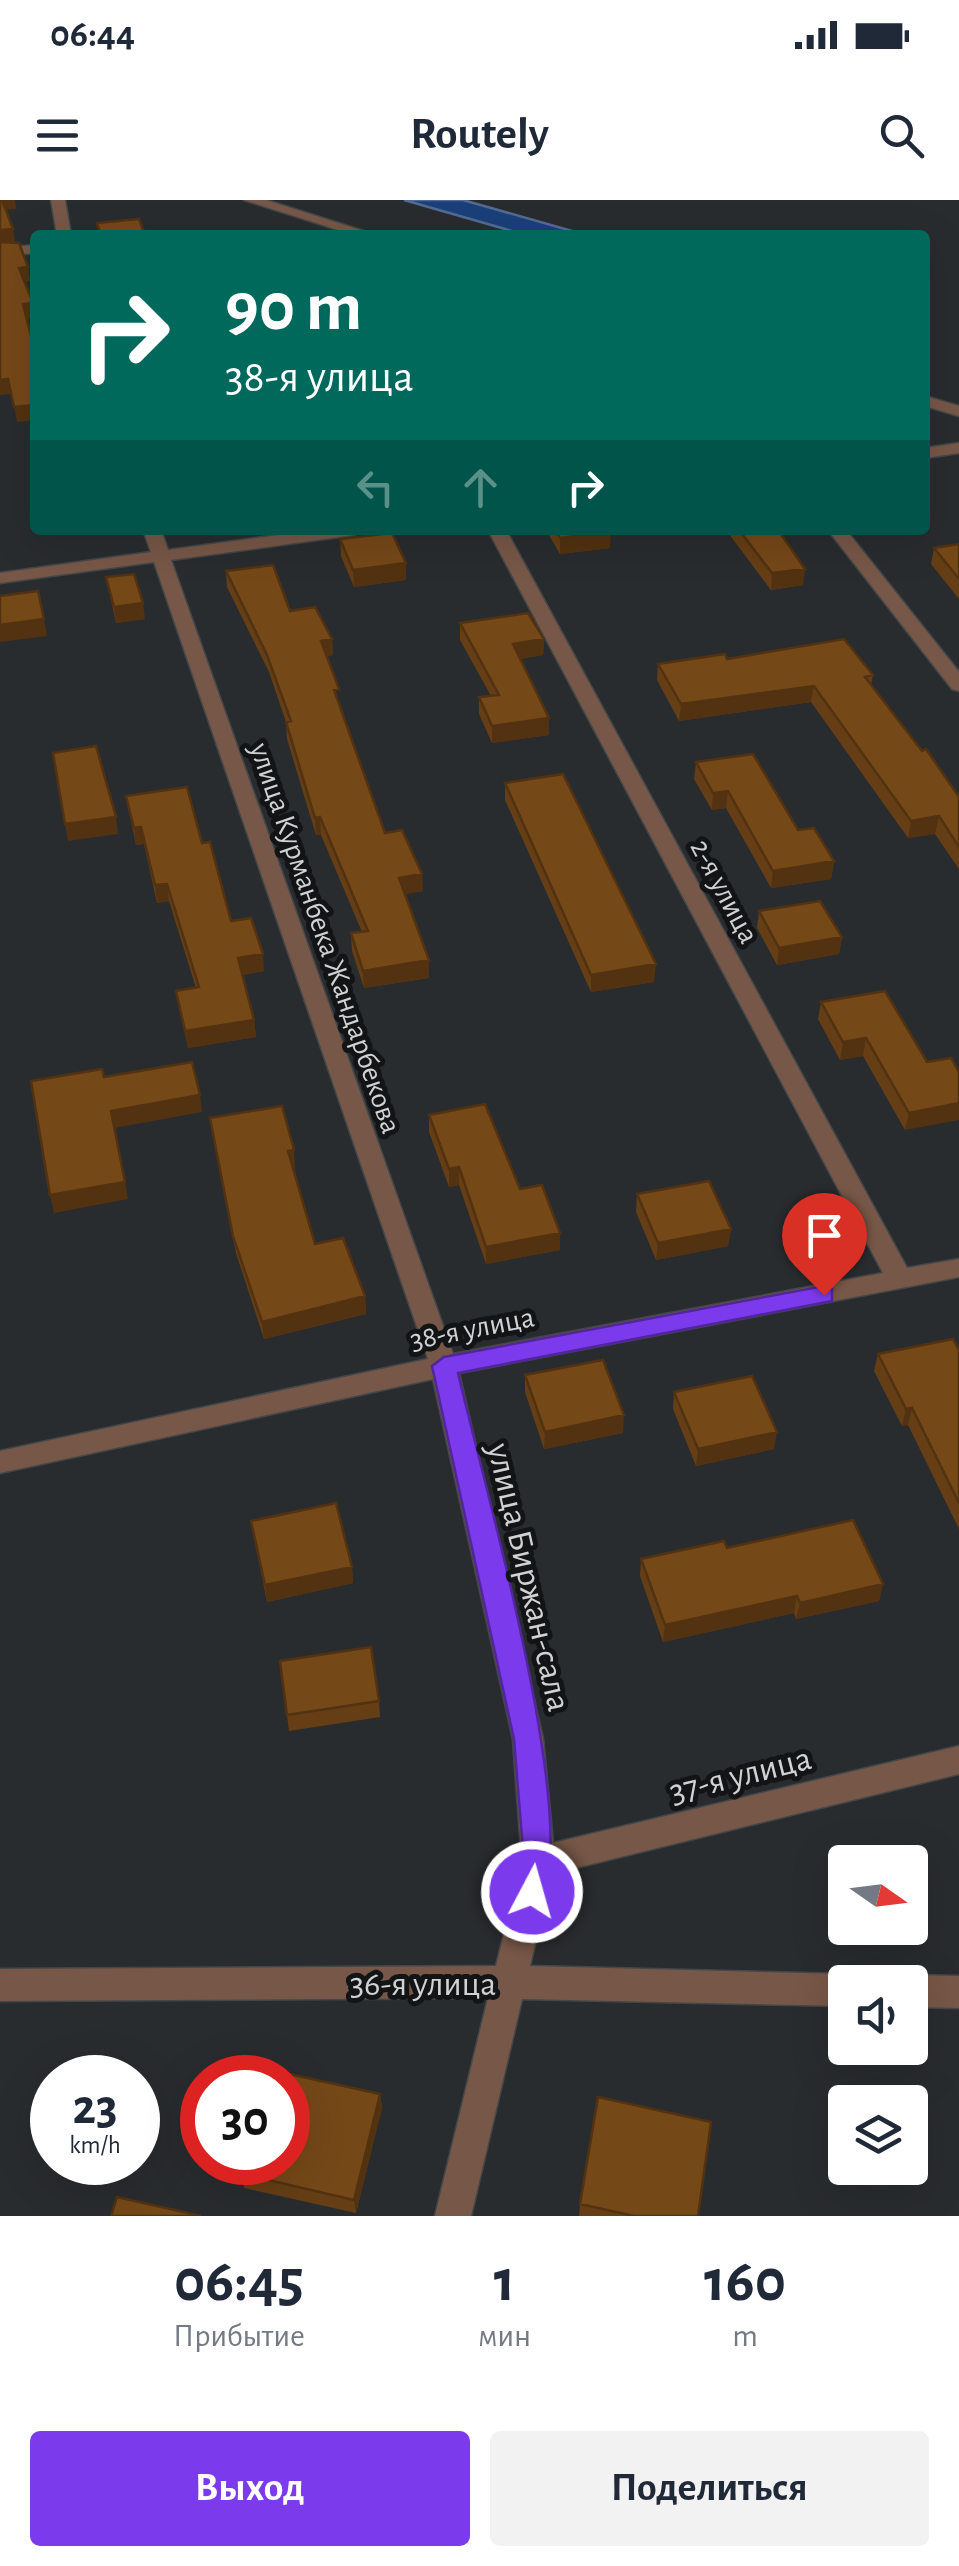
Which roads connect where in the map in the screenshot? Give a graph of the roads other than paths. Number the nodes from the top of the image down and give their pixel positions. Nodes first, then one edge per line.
1 (58, 200) edge
2 (251, 200) edge
3 (336, 229) edge
4 (63, 230) edge
5 (30, 249) edge
6 (0, 252) edge
7 (930, 402) edge
8 (959, 411) edge
9 (959, 448) edge
10 (930, 452) edge
11 (154, 535) edge
12 (317, 535) edge
13 (500, 535) edge
14 (841, 535) edge
15 (160, 556) junction
16 (0, 578) edge
17 (959, 685) edge
18 (959, 1268) edge
19 (900, 1280) junction
20 (444, 1366) junction
21 (0, 1462) edge
22 (959, 1760) edge
23 (538, 1862) junction
24 (512, 1982) junction
25 (0, 1985) edge
26 (828, 1990) edge
27 (928, 1991) edge
28 (959, 1992) edge
29 (453, 2216) edge

1 - 4 street
2 - 3 street
5 - 6 street
7 - 8 street
9 - 10 street
11 - 15 street, улица Курманбека Жандарбекова
12 - 15 street
13 - 19 street, 2-я улица
14 - 17 street
15 - 16 street
15 - 20 street, улица Курманбека Жандарбекова
18 - 19 street, 38-я улица
19 - 20 street, 38-я улица
20 - 21 street, 38-я улица
20 - 23 street, улица Биржан-сала
22 - 23 street, 37-я улица
23 - 24 street, улица Биржан-сала
24 - 25 street, 36-я улица
24 - 26 street, 36-я улица
24 - 29 street, улица Биржан-сала
27 - 28 street

